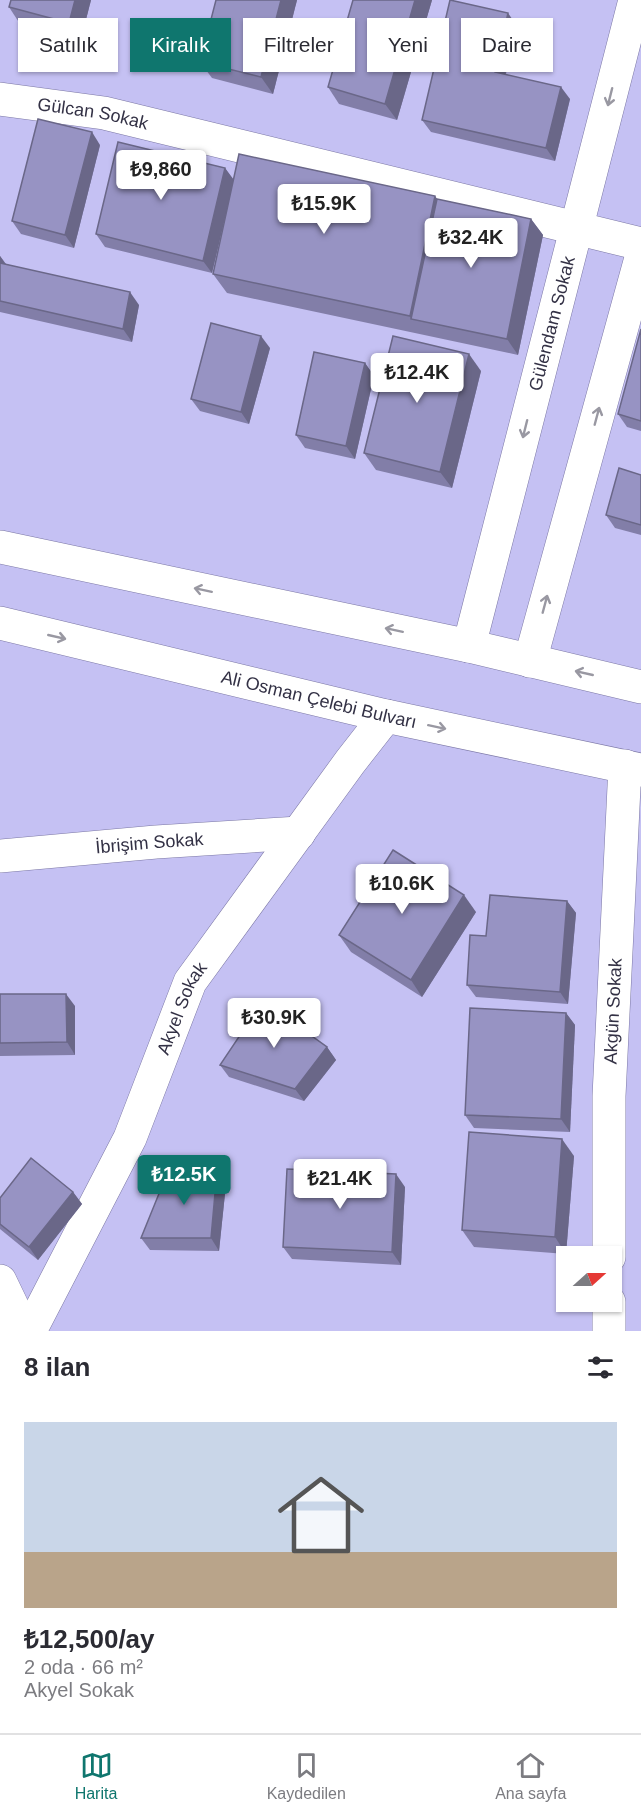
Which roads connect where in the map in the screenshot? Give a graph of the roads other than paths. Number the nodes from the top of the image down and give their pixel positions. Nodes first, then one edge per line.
1 (635, 0) edge
2 (0, 99) edge
3 (577, 229) junction
4 (641, 244) edge
5 (641, 258) edge
6 (0, 547) edge
7 (0, 623) edge
8 (469, 646) junction
9 (530, 661) junction
10 (641, 687) edge
11 (386, 717) junction
12 (633, 768) edge
13 (299, 833) junction
14 (0, 856) edge
15 (609, 1246) edge
16 (0, 1281) edge
17 (609, 1312) edge
18 (0, 1328) edge
19 (10, 1331) edge
20 (24, 1331) edge
21 (30, 1331) edge
22 (609, 1331) edge

1 -> 3 street, Gülendam Sokak
2 - 3 street, Gülcan Sokak
3 - 4 street, Gülcan Sokak
3 -> 8 street, Gülendam Sokak
9 -> 5 street
8 -> 6 street
7 -> 11 street, Ali Osman Çelebi Bulvarı
8 - 9 street
10 -> 9 street
11 -> 12 street, Ali Osman Çelebi Bulvarı
11 - 13 street, Akyel Sokak
12 - 15 street, Akgün Sokak
13 - 14 street, İbrişim Sokak
13 - 21 street, Akyel Sokak
16 - 20 street
17 - 22 street
18 - 19 street

